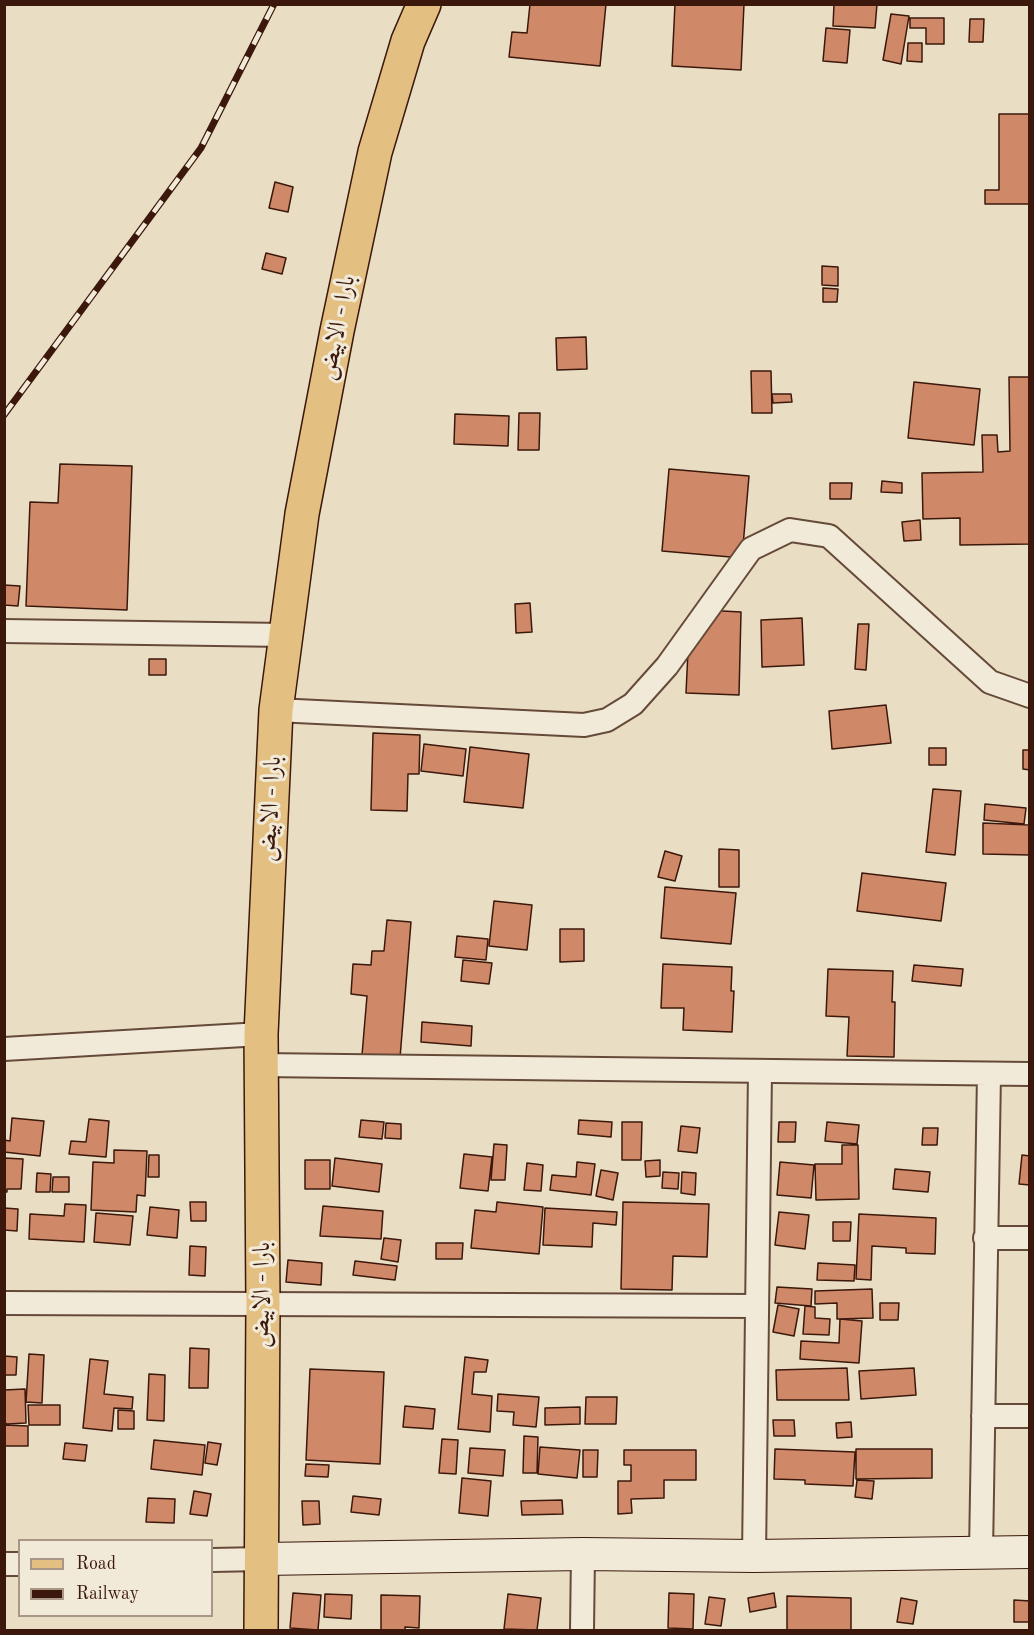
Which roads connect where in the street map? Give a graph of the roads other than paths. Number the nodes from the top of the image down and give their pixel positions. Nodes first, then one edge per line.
1 (424, 4) edge
2 (4, 631) edge
3 (286, 635) junction
4 (1029, 696) edge
5 (276, 710) junction
6 (4, 1049) edge
7 (260, 1050) junction
8 (760, 1071) junction
9 (989, 1074) junction
10 (1029, 1074) edge
11 (985, 1238) junction
12 (1029, 1238) edge
13 (4, 1303) edge
14 (263, 1305) junction
15 (757, 1306) junction
16 (983, 1416) junction
17 (1029, 1416) edge
18 (981, 1552) junction
19 (1029, 1552) edge
20 (583, 1554) junction
21 (754, 1556) junction
22 (262, 1559) junction
23 (213, 1560) edge
24 (261, 1630) edge
25 (582, 1630) edge

1 - 3 main road, بارا - الابيض
2 - 3 street
3 - 5 main road, بارا - الابيض
4 - 5 street
5 - 7 main road, بارا - الابيض
6 - 7 street
7 - 8 street
7 - 14 main road, بارا - الابيض
8 - 9 street
8 - 15 street
9 - 10 street
9 - 11 street
11 - 12 street
11 - 16 street
13 - 14 street
14 - 15 street
14 - 22 main road, بارا - الابيض
15 - 21 street
16 - 17 street
16 - 18 street
18 - 19 main road
18 - 21 main road
20 - 21 main road
20 - 22 main road
20 - 25 street
22 - 23 street
22 - 24 main road, بارا - الابيض

